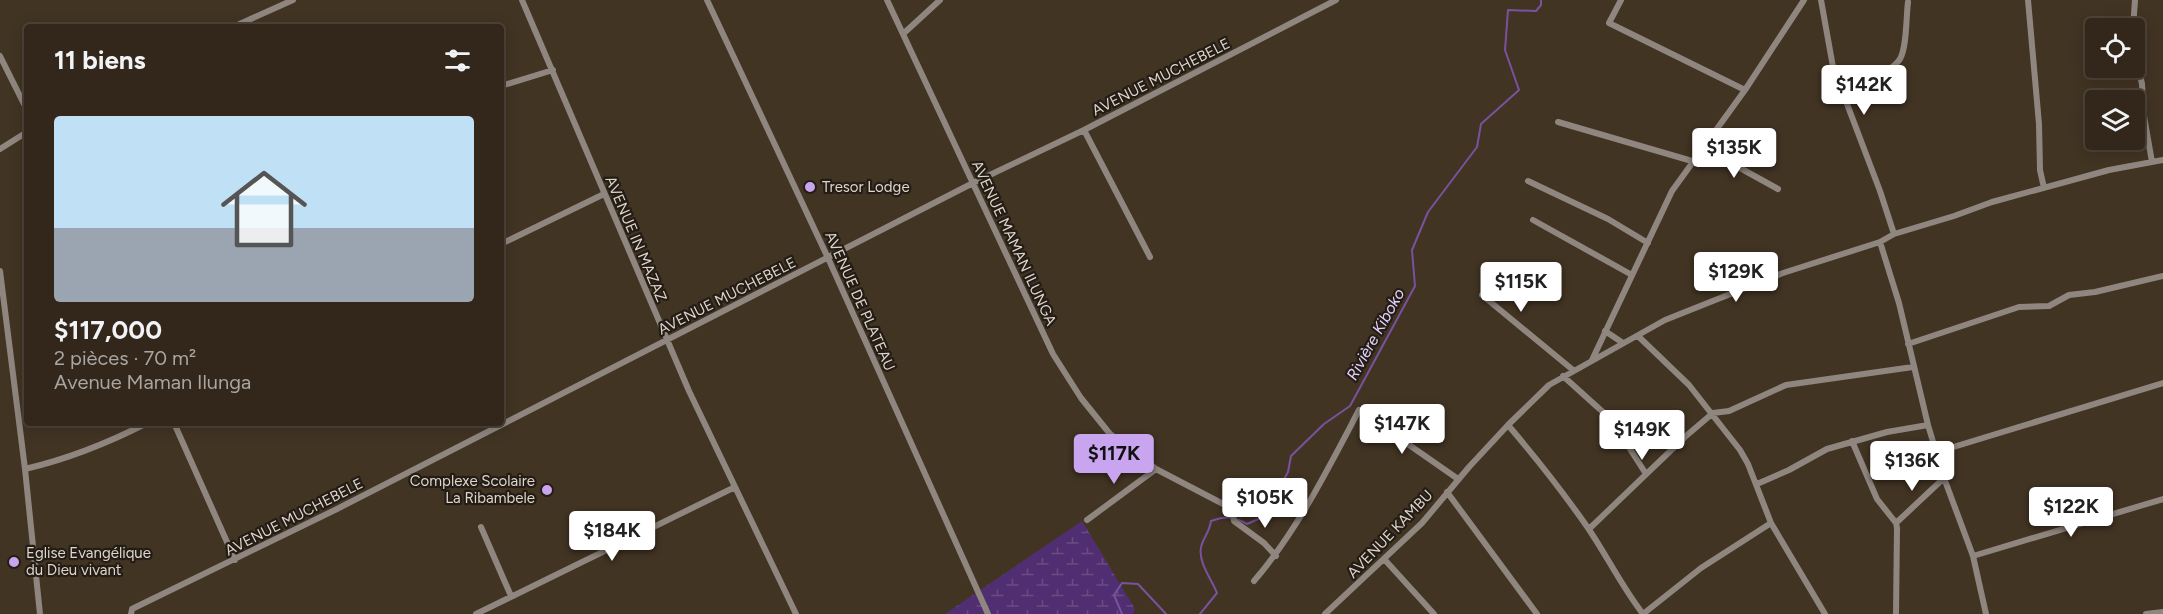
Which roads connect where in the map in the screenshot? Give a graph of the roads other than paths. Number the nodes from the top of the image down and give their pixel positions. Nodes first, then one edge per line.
1 (293, 0) edge
2 (522, 0) edge
3 (707, 0) edge
4 (887, 0) edge
5 (940, 0) edge
6 (1336, 0) edge
7 (1621, 0) edge
8 (1804, 0) edge
9 (1821, 0) edge
10 (2028, 0) edge
11 (2134, 0) edge
12 (1908, 2) dead end
13 (2133, 18) edge
14 (240, 24) edge
15 (903, 34) junction
16 (0, 56) edge
17 (553, 70) junction
18 (2141, 78) edge
19 (504, 85) edge
20 (1745, 90) junction
21 (1844, 97) junction
22 (24, 104) edge
23 (1558, 122) dead end
24 (1084, 130) junction
25 (24, 134) edge
26 (1702, 147) junction
27 (0, 149) edge
28 (2163, 160) edge
29 (1692, 161) junction
30 (2152, 162) junction
31 (1528, 182) dead end
32 (973, 183) junction
33 (2044, 188) junction
34 (1778, 189) dead end
35 (604, 194) junction
36 (1533, 220) dead end
37 (1894, 234) junction
38 (1880, 242) junction
39 (504, 243) edge
40 (1648, 243) junction
41 (1150, 257) dead end
42 (828, 258) junction
43 (0, 271) edge
44 (1632, 275) junction
45 (2163, 276) edge
46 (1482, 295) dead end
47 (1605, 331) junction
48 (1638, 336) junction
49 (667, 341) junction
50 (1623, 343) junction
51 (1908, 344) junction
52 (1591, 361) junction
53 (1913, 367) junction
54 (1573, 370) junction
55 (1563, 376) junction
56 (2163, 383) edge
57 (1713, 413) junction
58 (504, 423) edge
59 (1928, 424) junction
60 (1508, 425) junction
61 (141, 426) edge
62 (175, 426) edge
63 (499, 426) edge
64 (1852, 441) junction
65 (1936, 452) junction
66 (1156, 469) junction
67 (26, 470) junction
68 (1646, 474) junction
69 (1944, 478) junction
70 (1458, 479) junction
71 (1757, 484) junction
72 (735, 487) junction
73 (1447, 492) junction
74 (2163, 498) edge
75 (1087, 520) dead end
76 (1772, 523) junction
77 (1896, 523) junction
78 (481, 526) dead end
79 (1589, 529) junction
80 (1276, 556) junction
81 (1973, 556) junction
82 (234, 560) junction
83 (1385, 560) junction
84 (1254, 581) dead end
85 (511, 596) junction
86 (2163, 612) edge
87 (40, 614) edge
88 (131, 614) edge
89 (476, 614) edge
90 (796, 614) edge
91 (988, 614) edge
92 (1325, 614) edge
93 (1434, 614) edge
94 (1537, 614) edge
95 (1643, 614) edge
96 (1824, 614) edge
97 (1896, 614) edge
98 (1986, 614) edge
99 (2146, 614) edge

1 - 14 street
2 - 17 street, AVENUE IN MAZAZ
3 - 42 street, AVENUE DE PLATEAU
4 - 15 street, AVENUE MAMAN ILUNGA
5 - 15 street
6 - 24 street, AVENUE MUCHEBELE
7 - 20 street
8 - 20 street
9 - 21 street
10 - 33 street
11 - 13 street
12 - 21 street
15 - 32 street, AVENUE MAMAN ILUNGA
16 - 22 street
17 - 19 street
17 - 35 street, AVENUE IN MAZAZ
18 - 30 street
20 - 26 street
21 - 37 street
23 - 29 street
24 - 32 street, AVENUE MUCHEBELE
24 - 41 street
25 - 27 street
26 - 29 street
26 - 34 street
28 - 30 street, AVENUE KAMBU
29 - 40 street
30 - 33 street, AVENUE KAMBU
31 - 40 street
32 - 42 street, AVENUE MUCHEBELE
32 - 66 street, AVENUE MAMAN ILUNGA
33 - 37 street, AVENUE KAMBU
35 - 39 street
35 - 49 street, AVENUE IN MAZAZ
36 - 44 street
37 - 38 street, AVENUE KAMBU
38 - 48 street, AVENUE KAMBU
38 - 51 street
40 - 44 street
42 - 49 street, AVENUE MUCHEBELE
42 - 91 street, AVENUE DE PLATEAU
43 - 67 street
44 - 47 street
45 - 51 street
46 - 54 street
47 - 50 street
47 - 52 street
48 - 50 street, AVENUE KAMBU
48 - 57 street
49 - 58 street, AVENUE MUCHEBELE
49 - 72 street, AVENUE IN MAZAZ
50 - 52 street, AVENUE KAMBU
51 - 53 street
52 - 54 street, AVENUE KAMBU
53 - 57 street
53 - 59 street
54 - 55 street, AVENUE KAMBU
55 - 60 street, AVENUE KAMBU
55 - 68 street
56 - 65 street
57 - 68 street
57 - 71 street
59 - 64 street
59 - 65 street
60 - 70 street, AVENUE KAMBU
60 - 79 street
61 - 67 street
62 - 82 street
63 - 82 street, AVENUE MUCHEBELE
64 - 71 street
64 - 77 street
65 - 69 street
66 - 75 street
66 - 80 street, AVENUE MAMAN ILUNGA
67 - 87 street
68 - 79 street
69 - 77 street
69 - 81 street
70 - 73 street, AVENUE KAMBU
70 - 80 street
71 - 76 street
72 - 85 street
72 - 90 street, AVENUE IN MAZAZ
73 - 83 street, AVENUE KAMBU
73 - 94 street
74 - 81 street
76 - 95 street
76 - 96 street
77 - 97 street
78 - 85 street
79 - 95 street
80 - 84 street
81 - 98 street
82 - 88 street, AVENUE MUCHEBELE
83 - 92 street, AVENUE KAMBU
83 - 93 street
85 - 89 street
86 - 99 street

